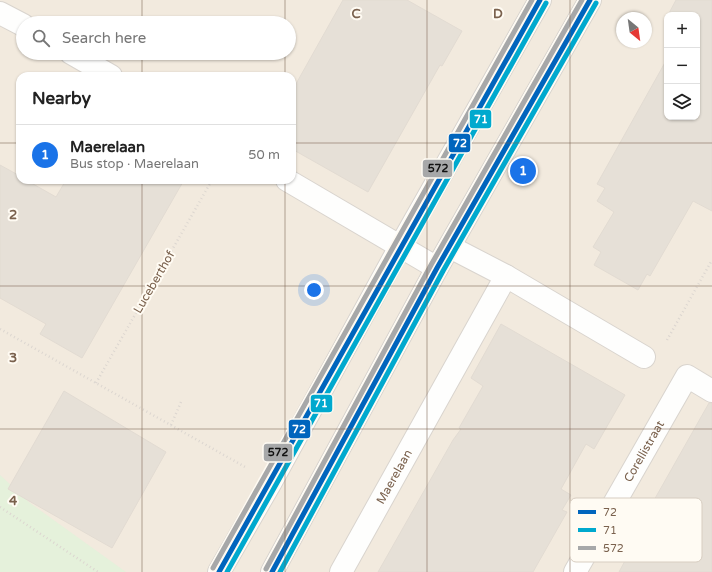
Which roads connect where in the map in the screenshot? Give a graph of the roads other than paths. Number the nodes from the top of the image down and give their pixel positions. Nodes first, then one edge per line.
1 (540, 0) edge
2 (590, 0) edge
3 (0, 13) edge
4 (16, 21) edge
5 (83, 60) edge
6 (104, 72) edge
7 (294, 184) edge
8 (401, 245) junction
9 (450, 247) junction
10 (437, 268) junction
11 (506, 276) junction
12 (644, 357) dead end
13 (712, 391) edge
14 (617, 498) edge
15 (581, 562) edge
16 (219, 572) edge
17 (272, 572) edge
18 (341, 572) edge
19 (575, 572) edge

1 - 8 street
2 - 9 street
3 - 4 street
5 - 6 street
7 - 8 street
8 - 10 street
8 - 16 street
9 - 10 street
9 - 11 street
10 - 17 street
11 - 12 street
11 - 18 street, Maerelaan
13 - 14 street, Corellistraat
15 - 19 street, Corellistraat

